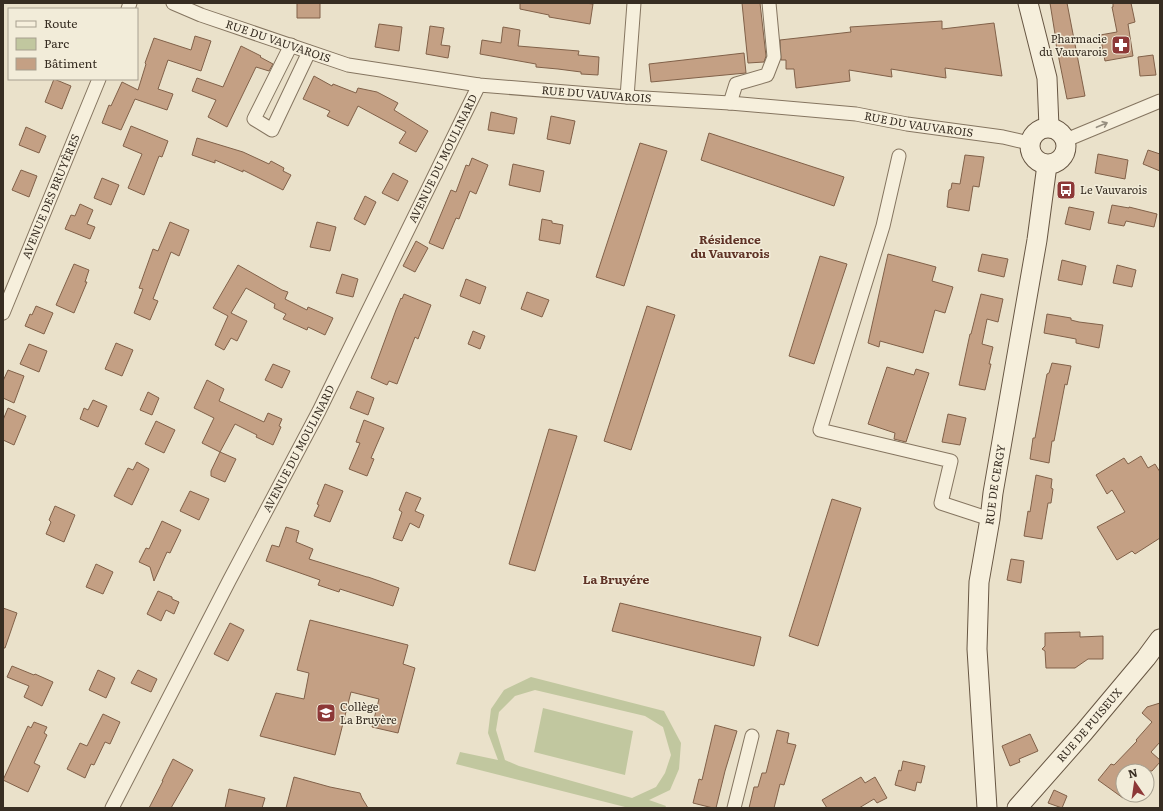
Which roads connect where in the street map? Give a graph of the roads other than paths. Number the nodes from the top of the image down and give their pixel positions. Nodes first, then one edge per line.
1 (173, 3) edge
2 (634, 3) edge
3 (769, 3) edge
4 (1028, 3) edge
5 (291, 45) junction
6 (309, 52) junction
7 (99, 80) edge
8 (479, 85) junction
9 (627, 97) junction
10 (1160, 101) edge
11 (730, 103) junction
12 (1049, 127) junction
13 (1066, 140) junction
14 (1029, 143) junction
15 (899, 156) dead end
16 (1047, 165) junction
17 (3, 313) edge
18 (990, 519) junction
19 (1160, 640) edge
20 (752, 736) dead end
21 (112, 808) edge
22 (734, 808) edge
23 (987, 808) edge
24 (1017, 808) edge

1 - 5 street, RUE DU VAUVAROIS
2 - 9 street
3 - 11 street
4 - 12 street
5 - 6 street, RUE DU VAUVAROIS
5 - 6 street
6 - 8 street, RUE DU VAUVAROIS
7 - 17 street, AVENUE DES BRUYÈRES
8 - 9 street, RUE DU VAUVAROIS
8 - 21 street, AVENUE DU MOULINARD
9 - 11 street, RUE DU VAUVAROIS
13 -> 10 street
11 - 14 street, RUE DU VAUVAROIS
12 - 13 street
12 - 14 street
13 - 16 street
14 - 16 street
15 - 18 street
16 - 18 street, RUE DE CERGY
18 - 23 street, RUE DE CERGY
19 - 24 street, RUE DE PUISEUX
20 - 22 street

